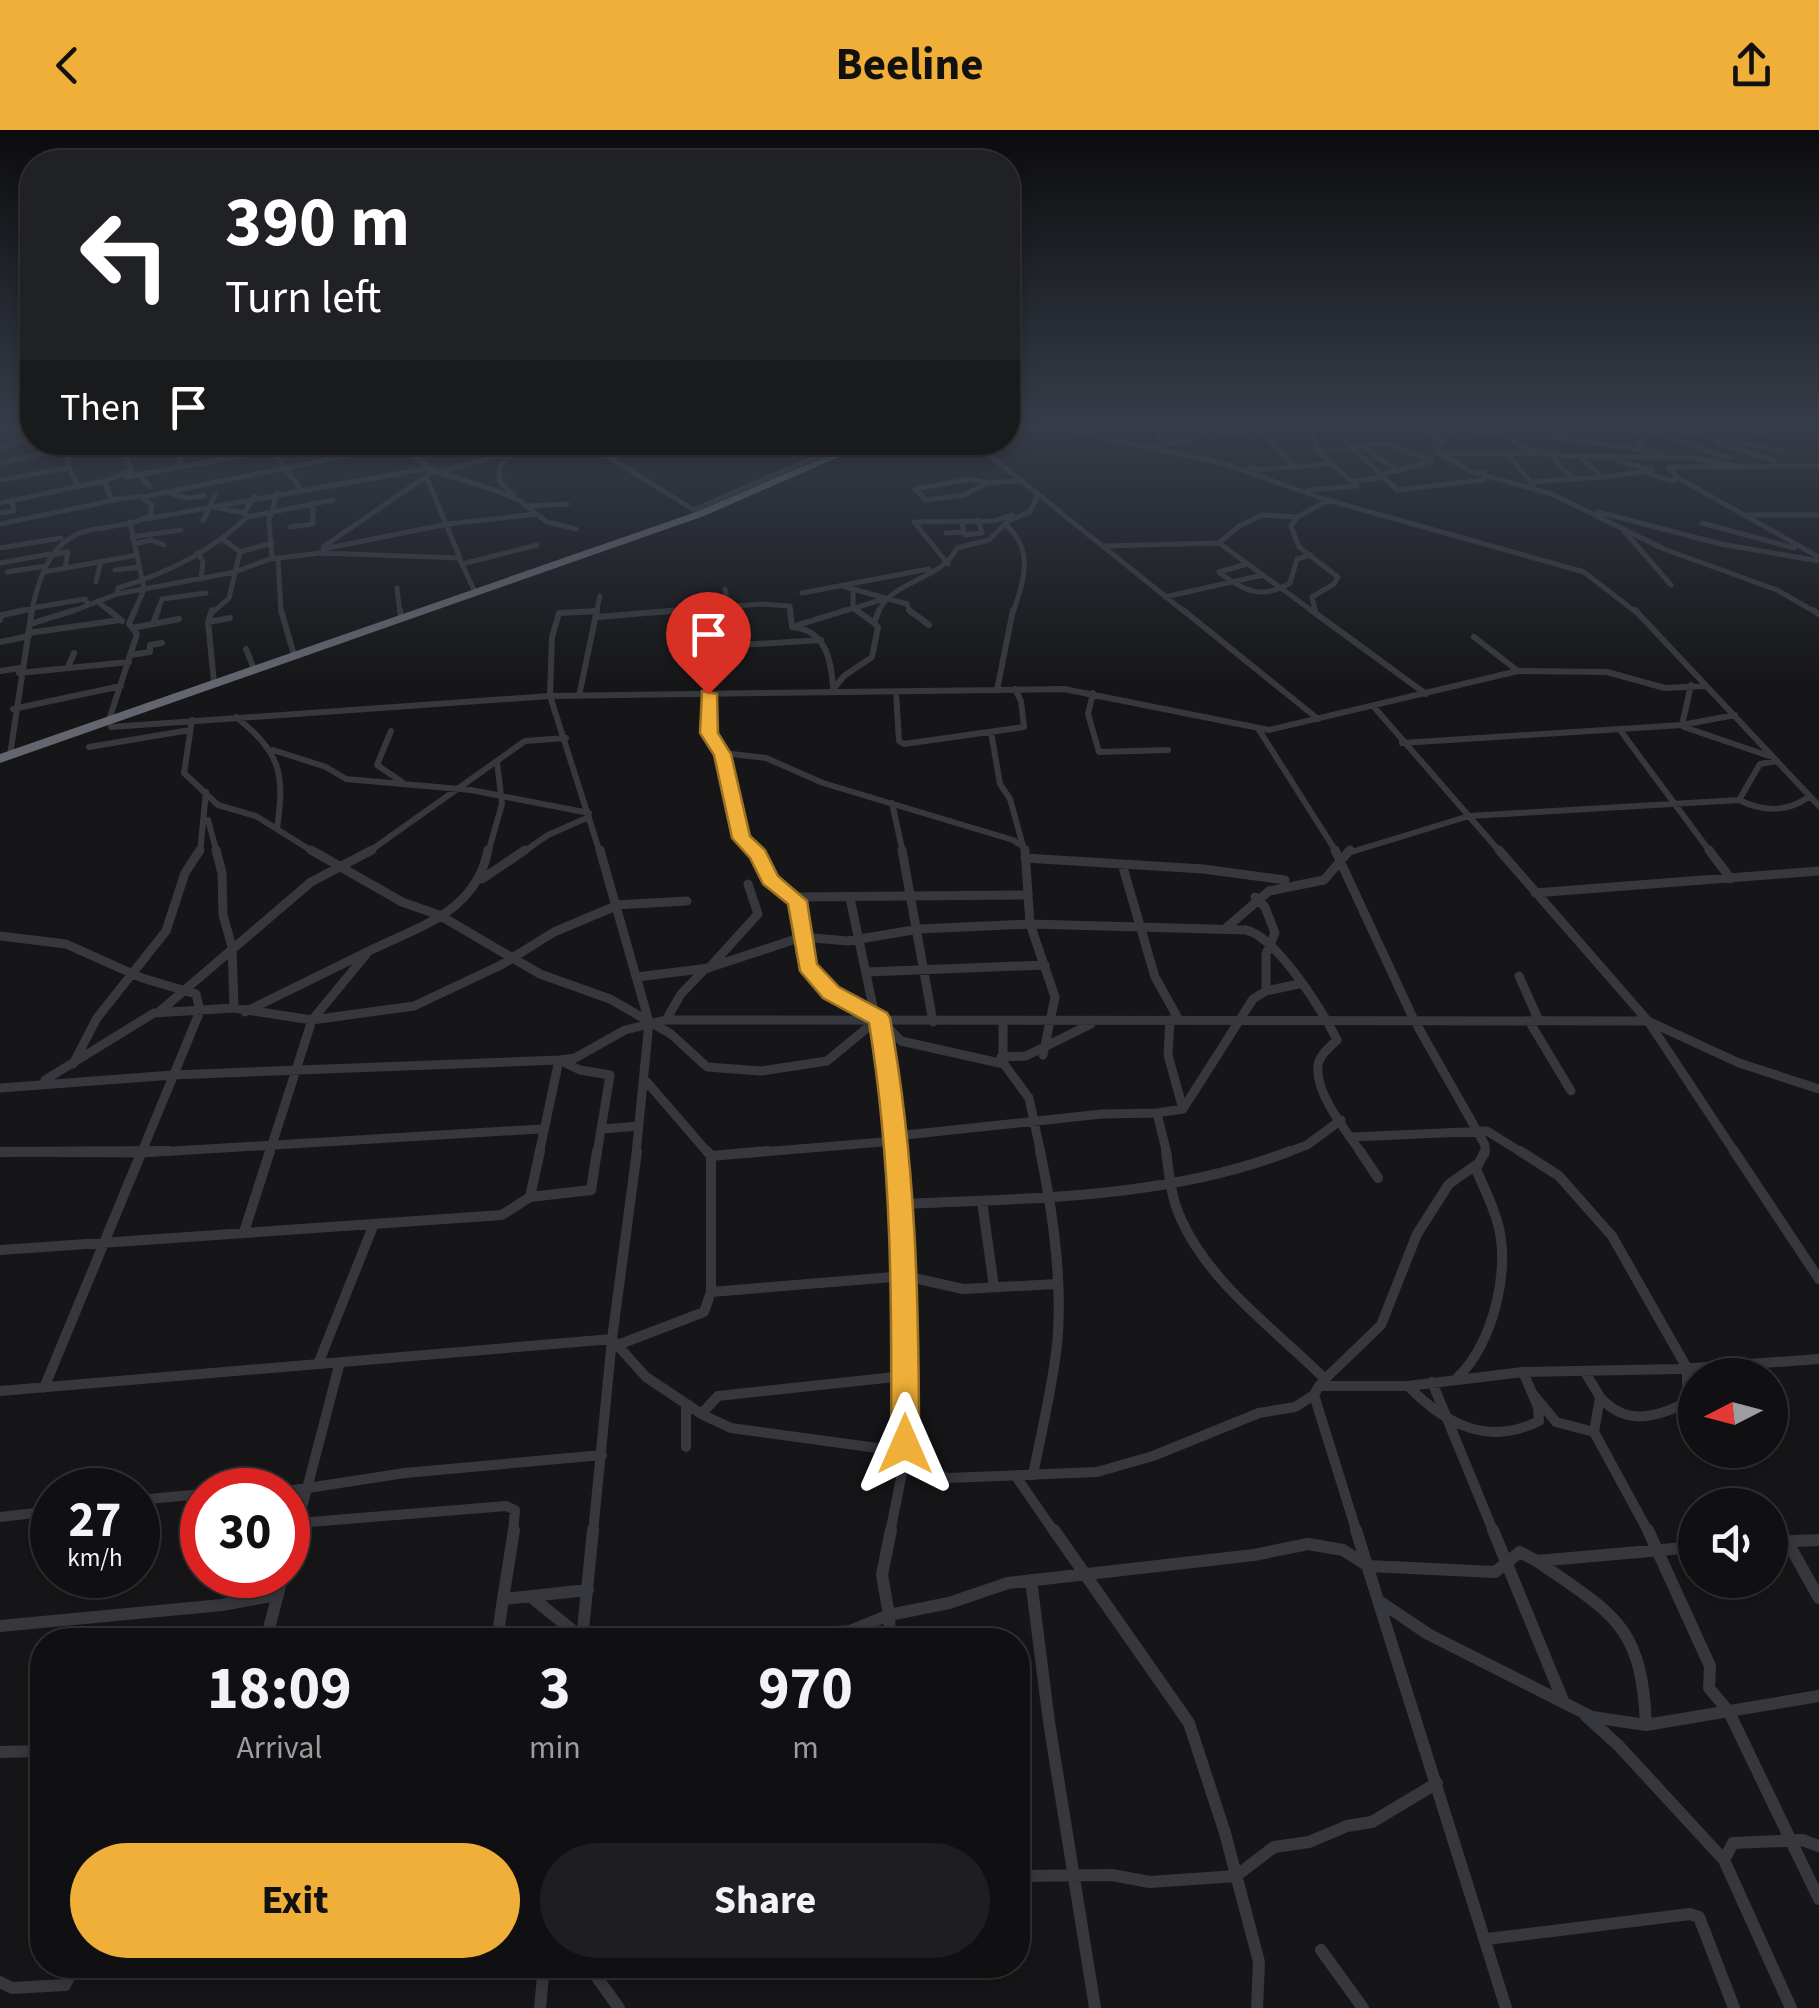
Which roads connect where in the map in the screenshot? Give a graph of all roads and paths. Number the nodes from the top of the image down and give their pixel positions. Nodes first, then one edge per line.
1 (33, 509) edge
2 (74, 509) edge
3 (151, 509) edge
4 (170, 509) edge
5 (201, 509) edge
6 (209, 509) edge
7 (217, 509) edge
8 (249, 509) edge
9 (282, 509) edge
10 (313, 509) edge
11 (380, 509) edge
12 (440, 509) edge
13 (530, 509) edge
14 (691, 509) edge
15 (703, 509) edge
16 (704, 509) edge
17 (1055, 509) edge
18 (1313, 509) edge
19 (1360, 509) edge
20 (1586, 509) edge
21 (1736, 509) edge
22 (1746, 509) edge
23 (275, 510) junction
24 (1030, 511) joint
25 (183, 512) junction
26 (696, 512) junction
27 (1594, 512) junction
28 (1760, 512) junction
29 (537, 514) junction
30 (246, 515) junction
31 (1748, 515) junction
32 (1819, 516) edge
33 (35, 517) junction
34 (1297, 517) junction
35 (144, 520) junction
36 (204, 520) dead end
37 (978, 520) junction
38 (961, 521) junction
39 (130, 522) junction
40 (943, 522) junction
41 (1702, 523) dead end
42 (0, 524) edge
43 (446, 524) junction
44 (1005, 524) junction
45 (290, 528) dead end
46 (1622, 529) junction
47 (181, 530) dead end
48 (576, 530) dead end
49 (964, 532) junction
50 (68, 537) junction
51 (0, 538) edge
52 (133, 540) junction
53 (224, 540) junction
54 (272, 543) junction
55 (1218, 543) junction
56 (164, 545) dead end
57 (537, 545) dead end
58 (1102, 546) junction
59 (0, 547) edge
60 (320, 551) junction
61 (240, 552) junction
62 (197, 553) junction
63 (137, 554) junction
64 (50, 555) junction
65 (1311, 555) junction
66 (1816, 557) edge
67 (275, 558) junction
68 (101, 561) junction
69 (461, 561) junction
70 (0, 563) edge
71 (1247, 564) junction
72 (945, 565) junction
73 (140, 567) junction
74 (65, 568) junction
75 (45, 569) junction
76 (114, 570) dead end
77 (7, 572) dead end
78 (234, 572) junction
79 (1263, 575) junction
80 (203, 579) junction
81 (190, 581) junction
82 (510, 581) junction
83 (96, 582) dead end
84 (1234, 584) junction
85 (143, 585) junction
86 (1671, 585) dead end
87 (841, 586) junction
88 (397, 588) dead end
89 (726, 589) dead end
90 (1282, 589) junction
91 (854, 590) junction
92 (902, 591) junction
93 (475, 592) junction
94 (802, 593) dead end
95 (117, 594) joint
96 (206, 594) dead end
97 (182, 596) junction
98 (600, 596) dead end
99 (1165, 597) junction
100 (886, 599) junction
101 (93, 603) junction
102 (907, 604) junction
103 (32, 608) junction
104 (854, 608) junction
105 (727, 609) junction
106 (680, 612) junction
107 (1818, 612) edge
108 (598, 614) junction
109 (1316, 614) junction
110 (401, 617) junction
111 (230, 618) dead end
112 (179, 619) dead end
113 (0, 620) edge
114 (120, 620) junction
115 (208, 622) junction
116 (874, 623) junction
117 (30, 624) junction
118 (153, 624) junction
119 (929, 625) dead end
120 (131, 626) junction
121 (792, 627) junction
122 (683, 629) junction
123 (29, 635) junction
124 (1474, 637) dead end
125 (821, 640) junction
126 (0, 642) edge
127 (162, 642) dead end
128 (246, 649) dead end
129 (74, 653) dead end
130 (294, 655) junction
131 (698, 656) junction
132 (130, 658) junction
133 (68, 667) junction
134 (1688, 667) junction
135 (254, 669) junction
136 (20, 670) junction
137 (0, 671) edge
138 (1518, 671) junction
139 (214, 682) junction
140 (121, 686) junction
141 (1704, 686) junction
142 (1691, 688) junction
143 (1015, 689) junction
144 (832, 690) junction
145 (996, 690) junction
146 (896, 692) junction
147 (708, 694) junction
148 (1093, 694) junction
149 (1426, 694) junction
150 (550, 696) junction
151 (579, 696) junction
152 (1374, 707) junction
153 (14, 709) junction
154 (1735, 715) junction
155 (235, 716) junction
156 (1318, 718) junction
157 (192, 720) junction
158 (110, 723) junction
159 (1682, 726) junction
160 (190, 730) junction
161 (1259, 730) junction
162 (1620, 730) junction
163 (391, 731) dead end
164 (991, 732) junction
165 (566, 738) junction
166 (1402, 742) junction
167 (89, 748) dead end
168 (273, 750) junction
169 (1168, 750) dead end
170 (722, 754) junction
171 (5, 757) edge
172 (1775, 760) junction
173 (497, 762) junction
174 (0, 769) edge
175 (405, 784) junction
176 (458, 788) junction
177 (206, 792) junction
178 (504, 795) junction
179 (1810, 796) junction
180 (1739, 800) junction
181 (892, 802) junction
182 (1672, 802) junction
183 (1819, 806) edge
184 (205, 813) junction
185 (589, 815) junction
186 (1470, 816) junction
187 (278, 829) junction
188 (1025, 853) junction
189 (1122, 864) junction
190 (1341, 864) junction
191 (341, 870) junction
192 (1819, 871) edge
193 (1732, 878) junction
194 (482, 879) junction
195 (1303, 882) junction
196 (748, 884) dead end
197 (1535, 893) junction
198 (1028, 895) junction
199 (912, 896) junction
200 (795, 897) junction
201 (1256, 897) junction
202 (850, 898) junction
203 (688, 901) dead end
204 (616, 906) junction
205 (439, 915) junction
206 (1030, 924) junction
207 (1226, 928) junction
208 (919, 929) junction
209 (1138, 929) junction
210 (0, 936) edge
211 (802, 937) junction
212 (859, 939) junction
213 (232, 947) junction
214 (1270, 947) junction
215 (369, 950) junction
216 (514, 958) junction
217 (1044, 965) junction
218 (708, 968) junction
219 (925, 969) junction
220 (866, 972) junction
221 (134, 974) junction
222 (1519, 976) dead end
223 (637, 977) junction
224 (1299, 984) junction
225 (184, 990) junction
226 (1266, 991) junction
227 (234, 1008) junction
228 (200, 1011) junction
229 (159, 1012) junction
230 (244, 1012) junction
231 (879, 1018) junction
232 (1414, 1018) junction
233 (1240, 1019) junction
234 (312, 1020) junction
235 (666, 1020) junction
236 (1175, 1020) junction
237 (1534, 1021) junction
238 (1648, 1021) junction
239 (648, 1022) junction
240 (933, 1022) junction
241 (1002, 1022) junction
242 (1096, 1022) junction
243 (1329, 1022) junction
244 (1049, 1023) junction
245 (1044, 1051) junction
246 (559, 1060) junction
247 (1002, 1060) junction
248 (71, 1066) junction
249 (295, 1072) junction
250 (172, 1075) junction
251 (646, 1081) junction
252 (38, 1083) junction
253 (0, 1088) edge
254 (1819, 1089) edge
255 (1571, 1091) dead end
256 (1183, 1109) junction
257 (1158, 1114) junction
258 (1341, 1120) junction
259 (1034, 1123) junction
260 (638, 1126) junction
261 (603, 1128) junction
262 (542, 1129) junction
263 (1476, 1130) junction
264 (1352, 1136) junction
265 (896, 1138) junction
266 (272, 1145) junction
267 (0, 1152) edge
268 (141, 1153) junction
269 (710, 1156) junction
270 (1476, 1166) junction
271 (1378, 1178) dead end
272 (1168, 1183) junction
273 (1049, 1194) junction
274 (530, 1197) junction
275 (982, 1202) junction
276 (899, 1204) junction
277 (374, 1224) junction
278 (244, 1232) junction
279 (104, 1242) junction
280 (0, 1250) edge
281 (906, 1276) junction
282 (1819, 1279) edge
283 (1056, 1284) junction
284 (994, 1286) junction
285 (711, 1292) junction
286 (614, 1343) junction
287 (1681, 1358) edge
288 (1819, 1359) edge
289 (1788, 1361) edge
290 (340, 1362) junction
291 (318, 1364) junction
292 (1678, 1368) edge
293 (1523, 1372) junction
294 (1586, 1372) junction
295 (904, 1376) junction
296 (1456, 1378) junction
297 (1432, 1382) junction
298 (1319, 1386) junction
299 (1408, 1386) junction
300 (44, 1388) junction
301 (0, 1391) edge
302 (1532, 1393) junction
303 (1600, 1397) junction
304 (686, 1404) junction
305 (1678, 1407) edge
306 (701, 1414) junction
307 (1449, 1424) junction
308 (1594, 1432) junction
309 (686, 1446) dead end
310 (602, 1455) junction
311 (906, 1458) junction
312 (1033, 1475) junction
313 (1017, 1478) junction
314 (310, 1486) edge
315 (310, 1490) edge
316 (30, 1513) edge
317 (0, 1517) edge
318 (310, 1522) edge
319 (1819, 1540) edge
320 (1788, 1541) edge
321 (1788, 1543) edge
322 (1678, 1548) edge
323 (1658, 1550) junction
324 (1538, 1561) junction
325 (1507, 1563) junction
326 (1368, 1566) junction
327 (1085, 1573) junction
328 (1031, 1580) junction
329 (588, 1590) junction
330 (530, 1596) junction
331 (261, 1598) edge
332 (277, 1598) edge
333 (1819, 1598) edge
334 (503, 1599) junction
335 (1380, 1601) junction
336 (889, 1615) junction
337 (0, 1626) edge
338 (269, 1628) edge
339 (499, 1628) edge
340 (569, 1628) edge
341 (584, 1628) edge
342 (855, 1628) edge
343 (890, 1628) edge
344 (1819, 1696) edge
345 (1564, 1703) junction
346 (1580, 1712) junction
347 (1730, 1712) junction
348 (1646, 1725) junction
349 (30, 1751) edge
350 (0, 1752) edge
351 (1437, 1783) junction
352 (1791, 1841) junction
353 (1819, 1846) edge
354 (1724, 1860) junction
355 (1073, 1875) junction
356 (1030, 1876) edge
357 (1236, 1876) junction
358 (1819, 1899) edge
359 (1487, 1939) junction
360 (1321, 1950) dead end
361 (68, 1978) edge
362 (543, 1978) edge
363 (597, 1978) edge
364 (0, 1982) edge
365 (540, 2008) edge
366 (619, 2008) edge
367 (1094, 2008) edge
368 (1258, 2008) edge
369 (1363, 2008) edge
370 (1506, 2008) edge
371 (1734, 2008) edge
372 (1792, 2008) edge

1 - 33 street
2 - 33 street
3 - 35 street
4 - 25 street
5 - 25 street
6 - 36 street
7 - 30 street
8 - 30 street
9 - 23 street
10 - 45 street
11 - 60 street
12 - 43 street
13 - 29 street
14 - 26 street
15 - 26 street
16 - 26 highway
17 - 58 street
18 - 34 street
19 - 134 street
20 - 27 street
21 - 31 street
22 - 28 street
23 - 30 street
23 - 54 street
24 - 37 street
24 - 44 street
25 - 35 street
26 - 82 highway
27 - 46 street
27 - 66 street
28 - 31 street
28 - 32 street
29 - 43 street
29 - 48 street
30 - 53 street
31 - 66 street
33 - 42 street
34 - 55 street
34 - 65 street
35 - 39 street
37 - 38 street
37 - 49 street
38 - 40 street
38 - 49 street
39 - 50 street
39 - 52 street
40 - 49 street
40 - 72 street
41 - 66 street
43 - 60 street
43 - 69 street
44 - 72 street
44 - 145 street
46 - 86 street
46 - 107 street
47 - 52 street
50 - 59 street
50 - 64 street
51 - 59 street
52 - 56 street
52 - 63 street
53 - 61 street
53 - 62 street
54 - 61 street
54 - 67 street
55 - 58 street
55 - 71 street
57 - 69 street
58 - 99 street
60 - 67 street
60 - 69 street
61 - 78 street
62 - 80 street
62 - 85 street
63 - 68 street
63 - 73 street
64 - 70 street
64 - 74 street
64 - 75 street
65 - 90 street
65 - 109 street
67 - 78 street
67 - 130 street
68 - 74 street
68 - 83 street
69 - 93 street
71 - 79 street
71 - 84 street
72 - 87 street
72 - 92 street
73 - 76 street
73 - 85 street
74 - 75 street
75 - 77 street
75 - 103 street
78 - 80 street
78 - 115 street
79 - 84 street
79 - 90 street
80 - 81 street
81 - 85 street
81 - 97 street
82 - 93 highway
82 - 158 highway
84 - 90 street
84 - 99 street
85 - 95 street
85 - 120 street
87 - 91 street
87 - 94 street
88 - 110 street
89 - 105 street
90 - 109 street
91 - 100 street
91 - 104 street
92 - 100 street
92 - 102 street
93 - 110 highway
95 - 101 street
96 - 97 street
97 - 118 street
98 - 108 street
99 - 156 street
100 - 102 street
100 - 104 street
100 - 116 street
101 - 103 street
101 - 114 street
101 - 117 street
102 - 119 street
103 - 113 street
103 - 117 street
104 - 116 street
104 - 121 street
105 - 106 street
105 - 121 street
105 - 122 street
106 - 108 street
106 - 122 street
108 - 150 street
108 - 151 street
109 - 149 street
110 - 130 highway
111 - 115 street
112 - 118 street
114 - 120 street
114 - 123 street
115 - 139 street
116 - 144 street
117 - 123 street
118 - 120 street
120 - 132 street
121 - 125 street
122 - 131 street
123 - 126 street
123 - 136 street
124 - 138 street
125 - 131 street
125 - 144 street
127 - 132 street
128 - 135 street
129 - 133 street
130 - 135 highway
131 - 147 street
132 - 133 street
132 - 140 street
133 - 136 street
134 - 141 street
134 - 142 street
135 - 139 highway
136 - 137 street
136 - 153 street
138 - 142 street
138 - 149 street
139 - 158 highway
140 - 153 street
140 - 158 street
141 - 142 street
141 - 154 street
142 - 159 street
143 - 145 street
143 - 148 street
143 - 164 street
144 - 146 street
144 - 147 street
145 - 146 street
146 - 164 street
147 - 151 street
147 - 170 street
148 - 161 street
148 - 169 street
149 - 152 street
150 - 151 street
150 - 155 street
150 - 165 street
152 - 156 street
152 - 166 street
153 - 171 street
154 - 159 street
154 - 172 street
155 - 157 street
155 - 168 street
156 - 161 street
157 - 158 street
157 - 160 street
158 - 171 highway
158 - 174 highway
159 - 162 street
159 - 172 street
160 - 167 street
160 - 177 street
161 - 190 street
162 - 166 street
162 - 182 street
163 - 175 street
164 - 188 street
165 - 173 street
165 - 185 street
166 - 186 street
168 - 175 street
168 - 187 street
170 - 181 street
170 - 200 street
172 - 179 street
172 - 180 street
173 - 176 street
173 - 178 street
175 - 176 street
176 - 178 street
176 - 191 street
177 - 184 street
177 - 187 street
178 - 185 street
178 - 194 street
179 - 180 street
179 - 183 street
180 - 182 street
181 - 188 street
181 - 199 street
182 - 186 street
182 - 193 street
184 - 213 street
184 - 221 street
185 - 194 street
185 - 204 street
186 - 190 street
186 - 197 street
187 - 191 street
188 - 189 street
188 - 198 street
189 - 195 street
189 - 209 street
190 - 195 street
190 - 232 street
191 - 205 street
191 - 213 street
192 - 193 street
193 - 197 street
194 - 205 street
195 - 201 street
196 - 218 street
197 - 238 street
198 - 199 street
198 - 206 street
199 - 202 street
199 - 208 street
200 - 202 street
200 - 211 street
201 - 207 street
201 - 214 street
202 - 212 street
203 - 204 street
204 - 216 street
204 - 223 street
205 - 215 street
205 - 216 street
206 - 208 street
206 - 209 street
206 - 217 street
207 - 209 street
207 - 214 street
208 - 212 street
208 - 219 street
209 - 236 street
210 - 221 street
211 - 212 street
211 - 218 street
211 - 231 street
212 - 220 street
213 - 225 street
213 - 227 street
214 - 224 street
214 - 226 street
215 - 230 street
215 - 234 street
216 - 234 street
216 - 239 street
217 - 219 street
217 - 244 street
218 - 223 street
218 - 235 street
219 - 220 street
219 - 240 street
220 - 231 street
221 - 225 street
221 - 248 street
222 - 237 street
223 - 239 street
224 - 226 street
224 - 243 street
225 - 228 street
225 - 229 street
226 - 233 street
227 - 228 street
227 - 230 street
228 - 229 street
228 - 250 street
229 - 248 street
230 - 234 street
231 - 235 street
231 - 239 street
231 - 240 street
231 - 247 street
231 - 265 street
232 - 237 street
232 - 243 street
232 - 263 street
233 - 236 street
233 - 243 street
233 - 256 street
234 - 249 street
235 - 239 street
236 - 242 street
236 - 256 street
237 - 238 street
237 - 255 street
238 - 254 street
238 - 282 street
239 - 246 street
239 - 251 street
240 - 241 street
241 - 244 street
241 - 247 street
242 - 244 street
242 - 245 street
243 - 258 street
244 - 245 street
245 - 247 street
246 - 249 street
246 - 261 street
246 - 262 street
247 - 259 street
248 - 252 street
249 - 250 street
249 - 266 street
250 - 252 street
250 - 268 street
251 - 260 street
251 - 269 street
252 - 253 street
256 - 257 street
257 - 259 street
257 - 272 street
258 - 264 street
258 - 272 street
259 - 265 street
259 - 273 street
260 - 261 street
260 - 286 street
261 - 274 street
262 - 266 street
262 - 274 street
263 - 264 street
263 - 270 street
263 - 287 street
264 - 271 street
265 - 269 street
265 - 276 street
266 - 268 street
266 - 278 street
267 - 268 street
268 - 279 street
269 - 285 street
270 - 296 street
270 - 298 street
272 - 273 street
272 - 298 street
273 - 275 street
273 - 283 street
274 - 277 street
275 - 276 street
275 - 284 street
276 - 281 street
277 - 278 street
277 - 291 street
278 - 279 street
279 - 280 street
279 - 300 street
281 - 284 street
281 - 285 street
281 - 295 street
283 - 284 street
283 - 312 street
285 - 286 street
286 - 290 street
286 - 304 street
286 - 310 street
288 - 289 street
290 - 291 street
290 - 314 street
291 - 300 street
292 - 294 street
293 - 294 street
293 - 296 street
293 - 302 street
294 - 303 street
295 - 306 street
295 - 311 street
296 - 297 street
297 - 299 street
297 - 307 street
298 - 299 street
298 - 312 street
298 - 326 street
299 - 307 street
300 - 301 street
302 - 307 street
302 - 308 street
303 - 305 street
303 - 308 street
304 - 306 street
304 - 309 street
306 - 311 street
307 - 325 street
308 - 323 street
310 - 315 street
310 - 329 street
311 - 313 street
311 - 336 street
312 - 313 street
313 - 327 street
316 - 317 street
318 - 334 street
319 - 320 street
321 - 333 street
322 - 323 street
323 - 324 street
323 - 347 street
324 - 325 street
324 - 348 street
325 - 326 street
325 - 345 street
326 - 327 street
326 - 335 street
327 - 328 street
327 - 357 street
328 - 336 street
328 - 355 street
329 - 330 street
329 - 341 street
330 - 334 street
330 - 340 street
331 - 337 street
332 - 338 street
334 - 339 street
335 - 345 street
335 - 351 street
336 - 342 street
336 - 343 street
344 - 347 street
345 - 346 street
346 - 348 street
346 - 354 street
347 - 348 street
347 - 352 street
349 - 350 street
351 - 357 street
351 - 359 street
352 - 353 street
352 - 354 street
352 - 358 street
354 - 372 street
355 - 356 street
355 - 357 street
355 - 367 street
357 - 368 street
359 - 370 street
359 - 371 street
360 - 369 street
361 - 364 street
362 - 365 street
363 - 366 street

